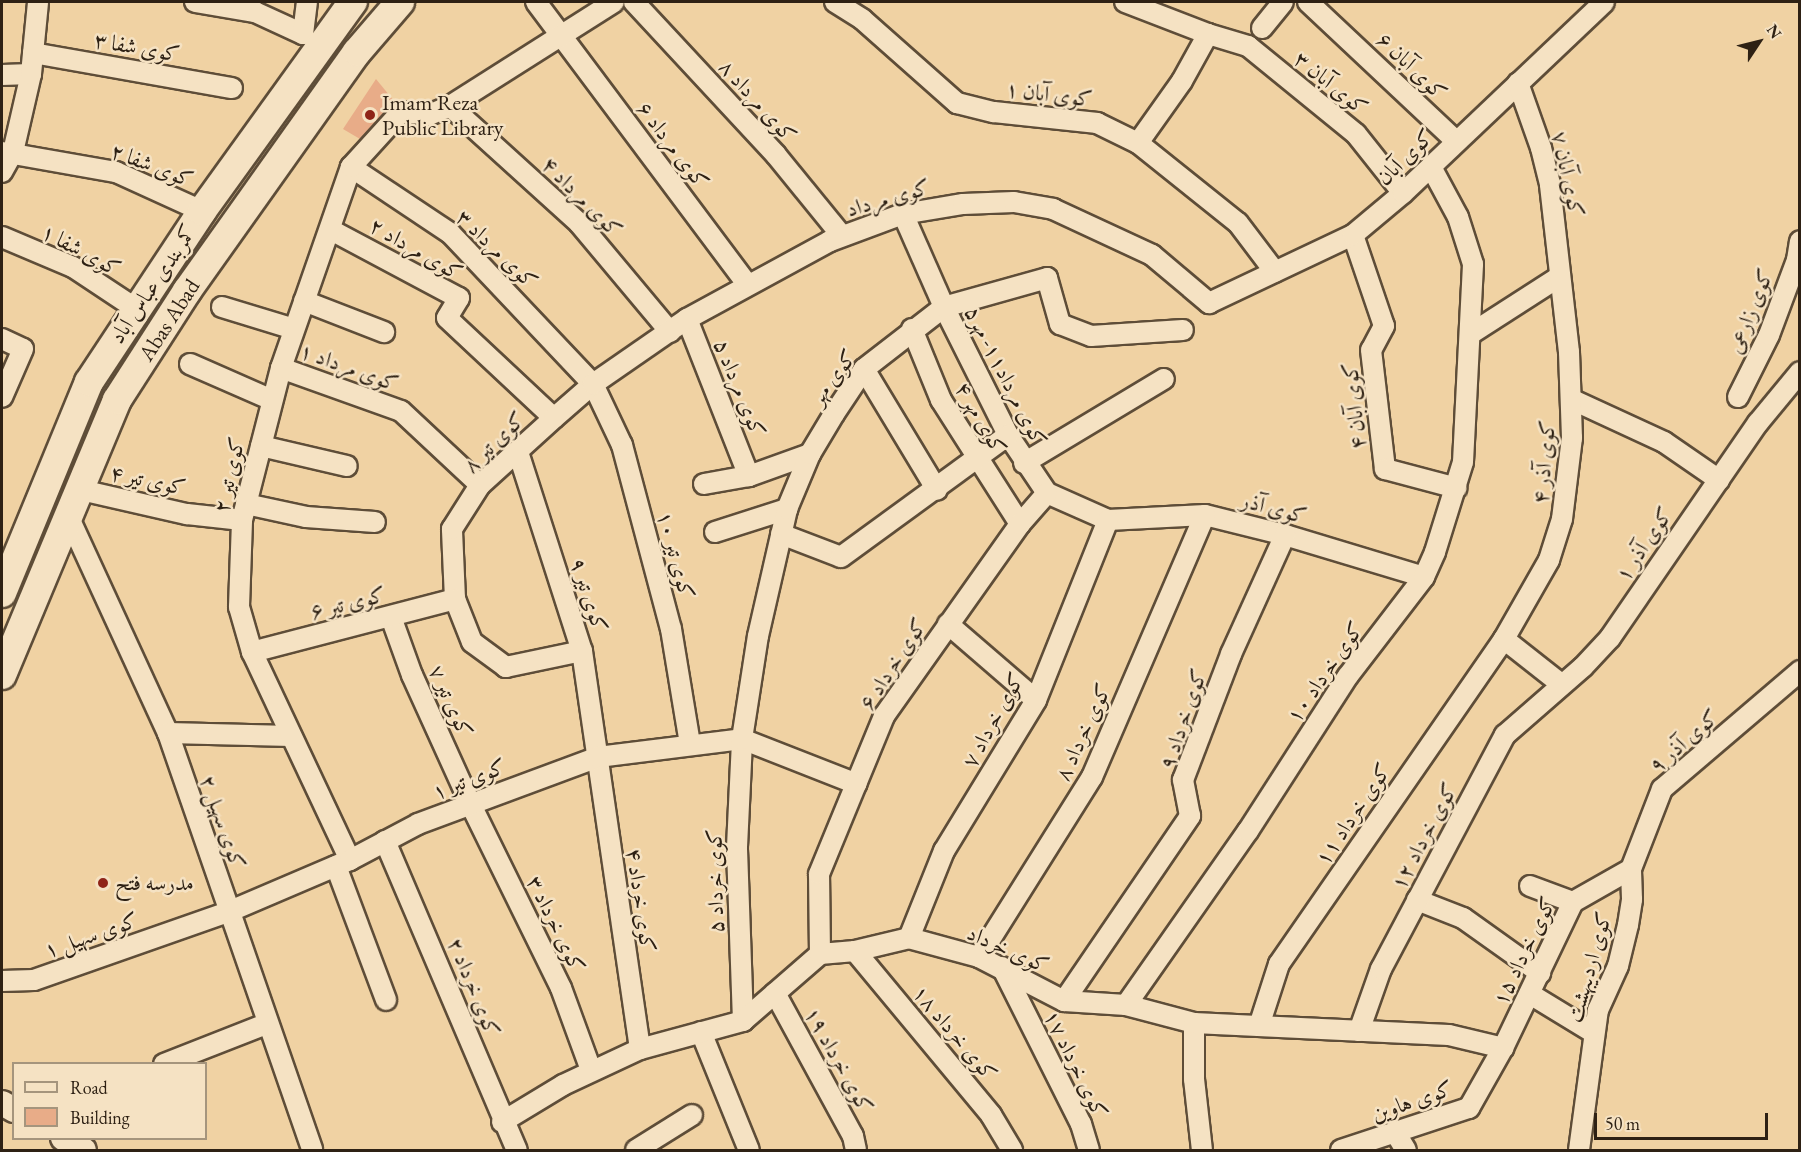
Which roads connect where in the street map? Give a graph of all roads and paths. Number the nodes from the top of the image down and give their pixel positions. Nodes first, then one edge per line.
1 (38, 2) edge
2 (195, 2) edge
3 (307, 2) edge
4 (353, 2) edge
5 (400, 2) edge
6 (536, 2) edge
7 (614, 2) edge
8 (634, 2) edge
9 (835, 2) edge
10 (1125, 2) edge
11 (1283, 2) edge
12 (1308, 2) edge
13 (1604, 2) edge
14 (1262, 28) dead end
15 (1209, 34) junction
16 (561, 36) junction
17 (33, 53) junction
18 (32, 74) junction
19 (2, 75) edge
20 (1518, 83) junction
21 (232, 88) dead end
22 (450, 106) junction
23 (1456, 141) junction
24 (1138, 143) junction
25 (7, 152) edge
26 (351, 167) junction
27 (1431, 167) junction
28 (2, 172) edge
29 (1403, 194) junction
30 (202, 211) junction
31 (903, 214) junction
32 (331, 230) junction
33 (1353, 235) junction
34 (842, 236) junction
35 (2, 237) edge
36 (1800, 241) edge
37 (1275, 272) junction
38 (1559, 277) junction
39 (747, 284) junction
40 (304, 302) junction
41 (1209, 303) joint
42 (222, 307) dead end
43 (944, 307) junction
44 (135, 308) junction
45 (687, 319) junction
46 (294, 329) junction
47 (912, 329) junction
48 (1183, 330) dead end
49 (384, 332) dead end
50 (669, 332) junction
51 (1472, 333) junction
52 (2, 339) edge
53 (190, 364) dead end
54 (281, 368) junction
55 (864, 369) junction
56 (1800, 372) edge
57 (1164, 379) dead end
58 (593, 384) junction
59 (2, 397) edge
60 (1738, 398) dead end
61 (272, 400) junction
62 (1573, 400) junction
63 (554, 418) junction
64 (1008, 435) junction
65 (261, 446) junction
66 (518, 452) junction
67 (810, 454) junction
68 (975, 459) junction
69 (1024, 463) junction
70 (347, 466) dead end
71 (749, 476) junction
72 (1719, 480) junction
73 (704, 484) dead end
74 (480, 485) junction
75 (1457, 488) junction
76 (81, 490) junction
77 (937, 490) junction
78 (1047, 493) junction
79 (787, 509) junction
80 (244, 512) junction
81 (1205, 515) junction
82 (69, 518) junction
83 (1108, 520) junction
84 (375, 522) dead end
85 (1020, 524) junction
86 (715, 532) dead end
87 (781, 534) junction
88 (1285, 535) junction
89 (1424, 577) junction
90 (2, 593) edge
91 (455, 599) junction
92 (391, 617) junction
93 (948, 624) junction
94 (1504, 639) junction
95 (582, 651) junction
96 (252, 652) junction
97 (1800, 671) edge
98 (2, 675) edge
99 (1561, 684) junction
100 (1036, 700) junction
101 (168, 733) junction
102 (291, 736) junction
103 (742, 740) junction
104 (690, 744) junction
105 (598, 757) junction
106 (857, 784) junction
107 (471, 802) junction
108 (385, 841) junction
109 (343, 863) junction
110 (1630, 869) junction
111 (1530, 886) dead end
112 (1417, 900) junction
113 (1573, 902) junction
114 (228, 912) junction
115 (909, 938) junction
116 (855, 951) junction
117 (820, 954) junction
118 (979, 957) junction
119 (1002, 967) junction
120 (1540, 973) junction
121 (2, 981) edge
122 (775, 993) junction
123 (1530, 994) junction
124 (386, 1000) dead end
125 (1064, 1001) junction
126 (1126, 1005) junction
127 (743, 1021) junction
128 (1194, 1023) junction
129 (266, 1024) junction
130 (1259, 1026) junction
131 (1359, 1031) junction
132 (701, 1032) junction
133 (1594, 1033) junction
134 (1503, 1048) junction
135 (640, 1049) junction
136 (169, 1062) edge
137 (591, 1070) junction
138 (692, 1115) dead end
139 (502, 1122) junction
140 (1395, 1132) junction
141 (312, 1150) edge
142 (517, 1150) edge
143 (636, 1150) edge
144 (749, 1150) edge
145 (856, 1150) edge
146 (1012, 1150) edge
147 (1089, 1150) edge
148 (1202, 1150) edge
149 (1341, 1150) edge
150 (1406, 1150) edge
151 (1579, 1150) edge

1 - 17 street
2 - 3 street
4 - 30 main road, کمربندی عباس آباد
5 - 76 main road, Abas Abad
6 - 16 street, کوی مرداد ۶
7 - 16 street
8 - 34 street, کوی مرداد ۸
9 - 24 street, کوی آبان ۱
10 - 15 street, کوی آبان ۳
11 - 14 street
12 - 23 street, کوی آبان ۶
13 - 20 street, کوی آبان
15 - 24 street
15 - 29 street, کوی آبان ۳
16 - 22 street
16 - 39 street, کوی مرداد ۶
17 - 18 street
17 - 21 street, کوی شفا ۳
18 - 19 street
18 - 25 street
20 - 23 street, کوی آبان
20 - 38 street, کوی آبان ۷
22 - 26 street, کوی تیر ۲
22 - 50 street, کوی مرداد ۴
23 - 27 street, کوی آبان
24 - 37 street, کوی آبان ۱
25 - 28 street
25 - 30 street, کوی شفا ۲
26 - 32 street, کوی تیر ۲
26 - 58 street, کوی مرداد ۳
27 - 29 street, کوی آبان
27 - 51 street, کوی خرداد ۱۰
29 - 33 street, کوی آبان
30 - 44 main road, کمربندی عباس آباد
31 - 34 street, کوی مرداد
31 - 41 street, کوی مرداد
31 - 43 street, کوی مرداد۱۱- مهر۵
32 - 40 street, کوی تیر ۲
32 - 63 street, کوی مرداد ۲
33 - 37 street, کوی آبان
33 - 75 street, کوی آبان ۴
34 - 39 street, کوی مرداد
35 - 44 street, کوی شفا ۱
36 - 60 street, کوی زارعی
37 - 41 street, کوی آبان
38 - 51 street
38 - 62 street, کوی آذر ۴
39 - 45 street, کوی مرداد
40 - 46 street, کوی تیر ۲
40 - 49 street
42 - 46 street
43 - 47 street, کوی مهر
43 - 48 street, کوی مهر
43 - 64 street, کوی مرداد۱۱- مهر۵
44 - 90 main road, کمربندی عباس آباد
45 - 50 street, کوی مرداد
45 - 71 street, کوی مرداد ۵
46 - 54 street, کوی تیر ۲
47 - 55 street, کوی مهر
47 - 68 street, کوی مهر ۴
50 - 58 street, کوی مرداد
51 - 75 street, کوی خرداد ۱۰
52 - 59 street
53 - 61 street
54 - 61 street, کوی تیر ۲
54 - 74 street, کوی مرداد ۱
55 - 67 street, کوی مهر
55 - 77 street
56 - 72 street, کوی آذر ۱
57 - 69 street
58 - 63 street, کوی تیر ۸
58 - 104 street, کوی تیر ۱۰
61 - 65 street, کوی تیر ۲
62 - 72 street
62 - 94 street, کوی آذر ۴
63 - 66 street, کوی تیر ۸
64 - 68 street
64 - 69 street, کوی مرداد۱۱- مهر۵
65 - 70 street
65 - 80 street, کوی تیر ۲
66 - 74 street, کوی تیر ۸
66 - 95 street, کوی تیر ۹
67 - 71 street
67 - 79 street, کوی مهر
68 - 77 street
68 - 85 street, کوی مهر ۴
69 - 78 street, کوی مرداد۱۱- مهر۵
71 - 73 street
72 - 99 street, کوی آذر ۱
74 - 91 street, کوی تیر ۸
75 - 89 street, کوی خرداد ۱۰
76 - 80 street, کوی تیر ۴
76 - 82 main road, Abas Abad
77 - 87 street
78 - 83 street, کوی مرداد۱۱- مهر۵
78 - 85 street, کوی خرداد ۶
79 - 86 street
79 - 87 street, کوی مهر
80 - 84 street, کوی تیر ۴
80 - 96 street, کوی تیر ۲
81 - 83 street, کوی آذر
81 - 88 street, کوی آذر
81 - 118 street, کوی خرداد ۸
82 - 98 main road, Abas Abad
82 - 101 street, کوی سهیل ۲
83 - 100 street, کوی خرداد ۷
85 - 93 street, کوی خرداد ۶
87 - 103 street, کوی مهر
88 - 89 street, کوی آذر
88 - 125 street, کوی خرداد ۹
89 - 126 street, کوی خرداد ۱۰
91 - 92 street, کوی تیر ۶
91 - 95 street, کوی تیر ۸
92 - 96 street, کوی تیر ۶
92 - 107 street, کوی تیر ۷
93 - 100 street
93 - 106 street, کوی خرداد ۶
94 - 99 street
94 - 130 street, کوی خرداد ۱۱
95 - 105 street, کوی تیر ۹
96 - 102 street, کوی تیر ۲
97 - 110 street, کوی آذر ۹
99 - 112 street, کوی خرداد ۱۲
100 - 115 street, کوی خرداد ۷
101 - 102 street
101 - 114 street, کوی سهیل ۲
102 - 109 street, کوی تیر ۲
103 - 104 street, کوی تیر ۱
103 - 106 street
103 - 127 street, کوی خرداد ۵
104 - 105 street, کوی تیر ۱
105 - 107 street, کوی تیر ۱
105 - 135 street, کوی خرداد ۴
106 - 117 street, کوی خرداد ۶
107 - 108 street, کوی تیر ۱
107 - 137 street, کوی خرداد ۳
108 - 109 street, کوی تیر ۱
108 - 139 street, کوی خرداد ۲
109 - 114 street, کوی تیر ۱
109 - 124 street, کوی تیر ۲
110 - 113 street, کوی خرداد ۱۵
110 - 133 street, کوی اردیبهشت
111 - 113 street
112 - 120 street
112 - 131 street, کوی خرداد ۱۲
113 - 120 street, کوی خرداد ۱۵
114 - 121 street, کوی سهیل ۱
114 - 129 street, کوی سهیل ۲
115 - 116 street, کوی خرداد
115 - 118 street, کوی خرداد
116 - 117 street, کوی خرداد
116 - 146 street, کوی خرداد ۱۸
117 - 122 street
118 - 119 street, کوی خرداد
119 - 125 street, کوی خرداد
119 - 147 street, کوی خرداد ۱۷
120 - 123 street, کوی خرداد ۱۵
122 - 127 street
122 - 145 street, کوی خرداد ۱۹
123 - 133 street
123 - 134 street, کوی خرداد ۱۵
125 - 126 street, کوی خرداد
126 - 128 street, کوی خرداد
127 - 132 street
128 - 130 street, کوی خرداد
128 - 148 street
129 - 136 street
129 - 141 street, کوی سهیل ۲
130 - 131 street, کوی خرداد
131 - 134 street, کوی خرداد
132 - 135 street
132 - 144 street
133 - 151 street, کوی اردیبهشت
134 - 140 street, کوی هاوین
135 - 137 street
137 - 139 street
138 - 143 street
139 - 142 street, کوی خرداد ۲
140 - 149 street, کوی هاوین
140 - 150 street

